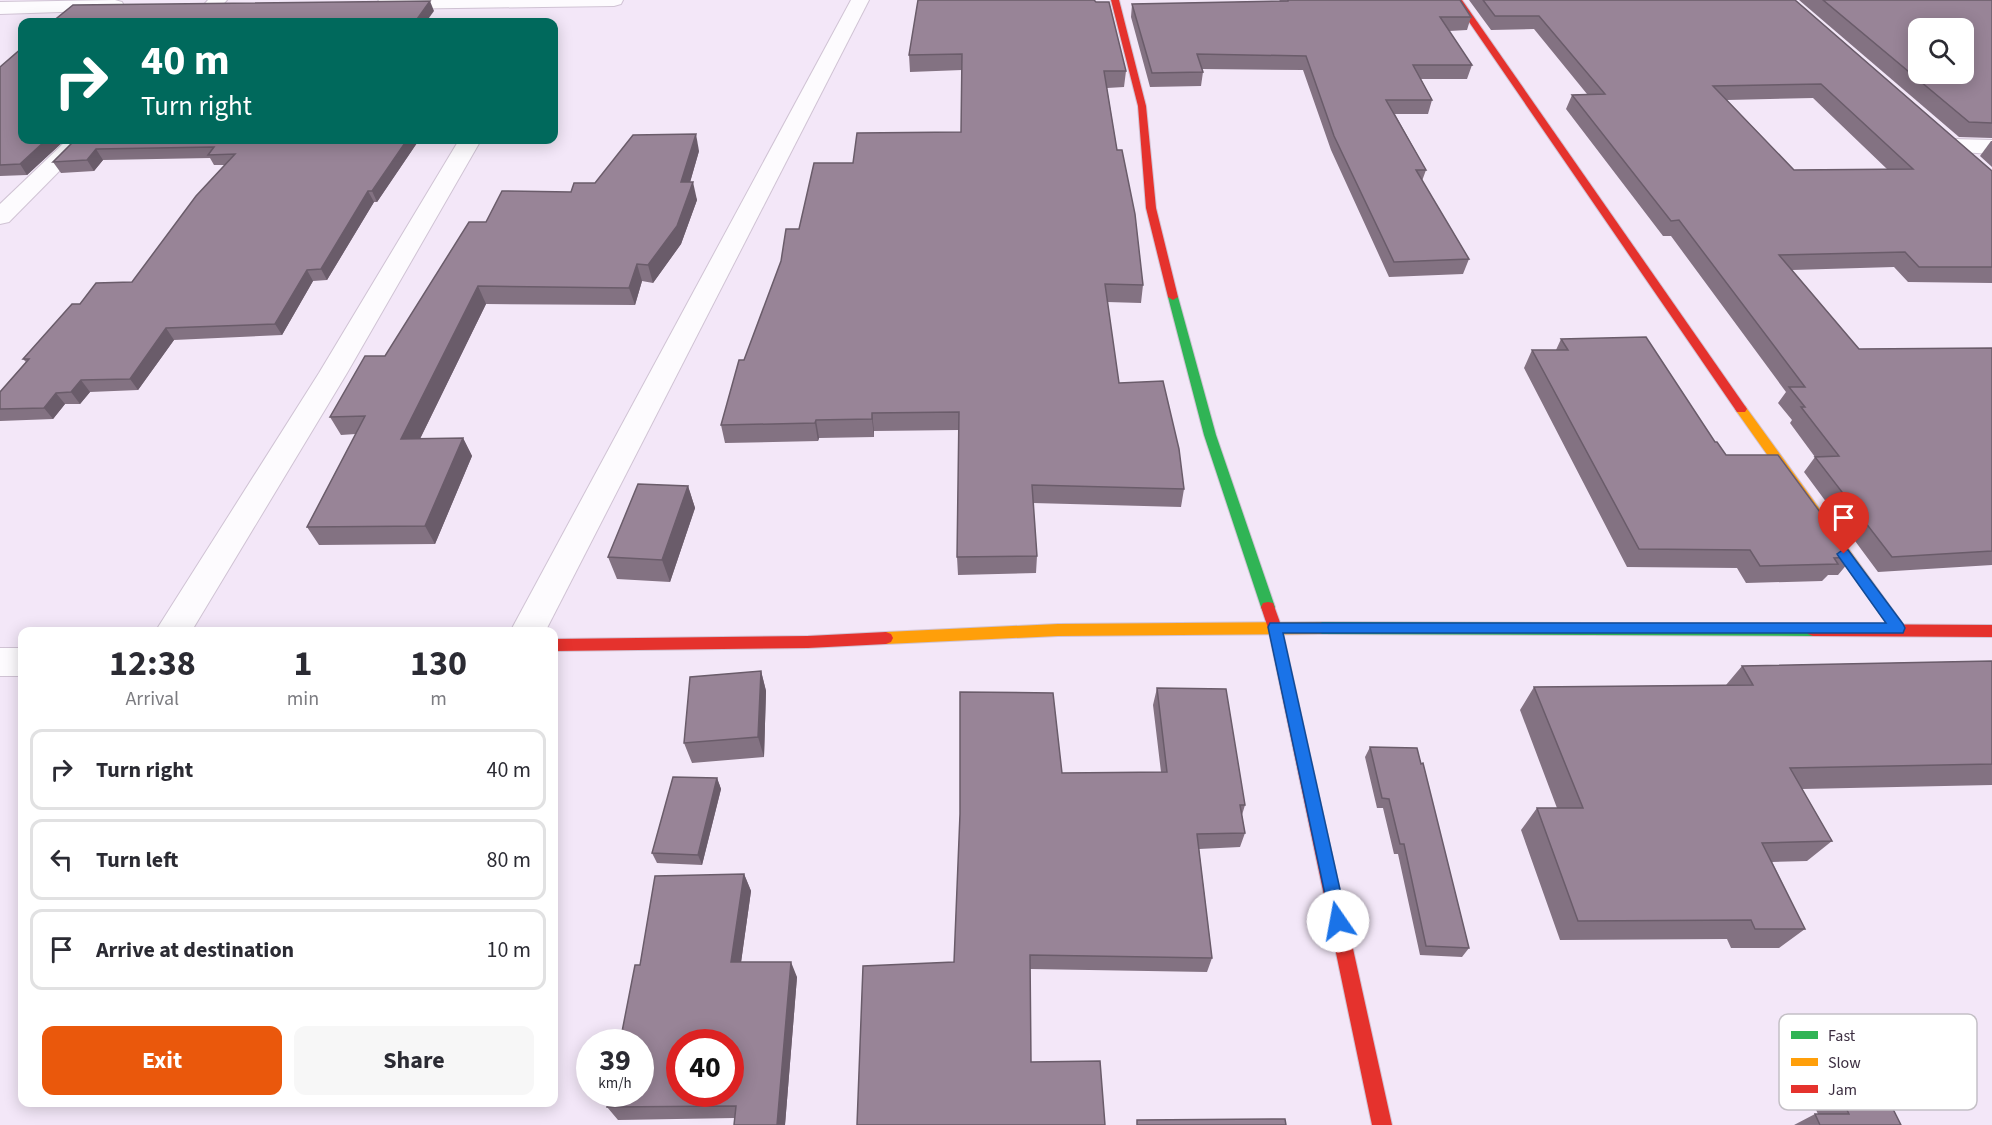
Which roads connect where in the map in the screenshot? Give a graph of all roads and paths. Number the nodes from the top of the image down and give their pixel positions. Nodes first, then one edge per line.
1 (614, 0) edge
2 (860, 0) edge
3 (1115, 0) edge
4 (1458, 0) edge
5 (549, 1) edge
6 (216, 2) edge
7 (369, 3) edge
8 (237, 4) edge
9 (130, 6) edge
10 (0, 8) edge
11 (193, 14) edge
12 (538, 18) edge
13 (1935, 131) edge
14 (75, 144) edge
15 (468, 144) edge
16 (1953, 146) junction
17 (1992, 147) edge
18 (1976, 167) edge
19 (0, 217) edge
20 (175, 627) edge
21 (530, 627) edge
22 (1275, 627) junction
23 (1898, 628) junction
24 (1992, 631) edge
25 (558, 645) edge
26 (0, 662) edge
27 (18, 662) edge
28 (1382, 1125) edge

1 - 5 street
2 - 21 street
3 - 22 street
4 - 23 street
5 - 7 street
5 - 12 street
6 - 8 street
6 - 11 street
9 - 10 street
13 - 16 street
14 - 19 street
15 - 20 street
16 - 17 street
16 - 18 street
22 - 23 street
22 - 25 street
22 - 28 street
23 - 24 street
26 - 27 street

